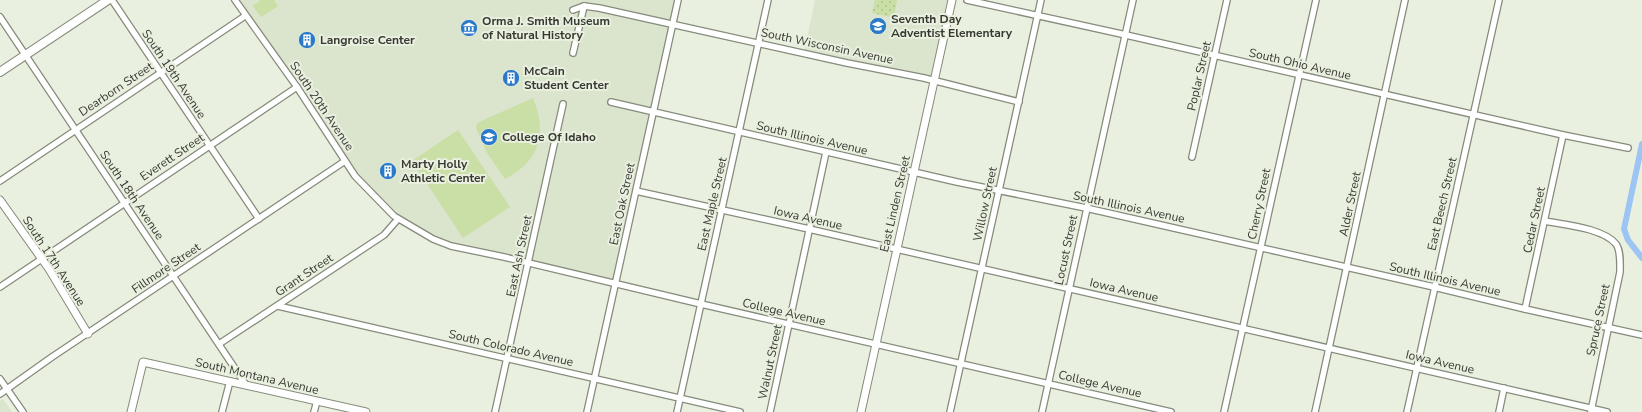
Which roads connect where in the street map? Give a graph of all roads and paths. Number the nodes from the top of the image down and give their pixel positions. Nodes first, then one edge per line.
1 (108, 0) edge
2 (112, 0) edge
3 (235, 0) edge
4 (678, 0) edge
5 (768, 0) edge
6 (952, 0) edge
7 (968, 0) edge
8 (1041, 0) edge
9 (1133, 0) edge
10 (1227, 0) edge
11 (1316, 0) edge
12 (1406, 0) edge
13 (1498, 0) edge
14 (584, 6) junction
15 (573, 10) dead end
16 (1038, 15) junction
17 (245, 16) junction
18 (0, 17) edge
19 (673, 24) junction
20 (1126, 34) junction
21 (759, 42) junction
22 (573, 54) dead end
23 (25, 55) junction
24 (1215, 56) junction
25 (0, 72) edge
26 (160, 73) junction
27 (1299, 75) junction
28 (934, 80) junction
29 (297, 87) junction
30 (1385, 94) junction
31 (611, 102) dead end
32 (1018, 102) junction
33 (562, 104) dead end
34 (653, 112) junction
35 (1473, 115) junction
36 (76, 130) junction
37 (739, 132) junction
38 (1563, 135) junction
39 (210, 146) junction
40 (1628, 148) dead end
41 (826, 152) junction
42 (1192, 157) dead end
43 (345, 161) junction
44 (914, 172) junction
45 (0, 181) edge
46 (999, 190) junction
47 (636, 191) junction
48 (0, 200) edge
49 (124, 203) junction
50 (1086, 208) junction
51 (721, 210) junction
52 (398, 218) junction
53 (259, 219) junction
54 (1545, 221) junction
55 (809, 229) junction
56 (1261, 247) junction
57 (896, 249) junction
58 (41, 259) junction
59 (528, 263) junction
60 (1348, 267) junction
61 (982, 269) junction
62 (173, 276) junction
63 (616, 284) junction
64 (0, 286) edge
65 (1434, 287) junction
66 (1068, 289) junction
67 (701, 304) junction
68 (278, 306) junction
69 (1525, 309) junction
70 (789, 324) junction
71 (1608, 327) junction
72 (1243, 329) junction
73 (88, 334) junction
74 (1642, 335) edge
75 (219, 344) junction
76 (876, 344) junction
77 (1330, 348) junction
78 (507, 359) junction
79 (961, 364) junction
80 (1416, 368) junction
81 (595, 378) junction
82 (0, 379) edge
83 (230, 381) junction
84 (1048, 384) junction
85 (246, 385) junction
86 (1504, 388) junction
87 (7, 389) junction
88 (0, 394) edge
89 (680, 398) junction
90 (317, 401) junction
91 (1591, 410) edge
92 (22, 412) edge
93 (131, 412) edge
94 (222, 412) edge
95 (314, 412) edge
96 (366, 412) edge
97 (496, 412) edge
98 (587, 412) edge
99 (677, 412) edge
100 (740, 412) edge
101 (770, 412) edge
102 (861, 412) edge
103 (950, 412) edge
104 (1042, 412) edge
105 (1171, 412) edge
106 (1224, 412) edge
107 (1315, 412) edge
108 (1407, 412) edge
109 (1499, 412) edge
110 (1607, 412) edge

1 - 23 main road
2 - 26 street, South 19th Avenue
3 - 17 street, South 20th Avenue
4 - 19 street, East Oak Street
5 - 21 street, East Maple Street
6 - 28 street, East Linden Street
7 - 16 street, South Ohio Avenue
8 - 16 street, Willow Street
9 - 20 street, Locust Street
10 - 24 street, Poplar Street
11 - 27 street, Cherry Street
12 - 30 street, Alder Street
13 - 35 street, East Beech Street
14 - 15 street
14 - 19 street, South Wisconsin Avenue
14 - 22 street
16 - 20 street, South Ohio Avenue
16 - 32 street, Willow Street
17 - 26 street, Dearborn Street
17 - 29 street, South 20th Avenue
18 - 23 street, South 18th Avenue
19 - 21 street, South Wisconsin Avenue
19 - 34 street, East Oak Street
20 - 24 street, South Ohio Avenue
20 - 50 street, Locust Street
21 - 28 street, South Wisconsin Avenue
21 - 37 street, East Maple Street
23 - 25 main road
23 - 36 street, South 18th Avenue
24 - 27 street, South Ohio Avenue
24 - 42 street, Poplar Street
26 - 36 street, Dearborn Street
26 - 39 street, South 19th Avenue
27 - 30 street, South Ohio Avenue
27 - 56 street, Cherry Street
28 - 32 street, South Wisconsin Avenue
28 - 44 street, East Linden Street
29 - 39 street, Everett Street
29 - 43 street, South 20th Avenue
30 - 35 street, South Ohio Avenue
30 - 60 street, Alder Street
31 - 34 street, South Illinois Avenue
32 - 46 street, Willow Street
33 - 59 street, East Ash Street
34 - 37 street, South Illinois Avenue
34 - 47 street, East Oak Street
35 - 38 street, South Ohio Avenue
35 - 65 street, East Beech Street
36 - 45 street, Dearborn Street
36 - 49 street, South 18th Avenue
37 - 41 street, South Illinois Avenue
37 - 51 street, East Maple Street
38 - 40 street, South Ohio Avenue
38 - 54 street, Cedar Street
39 - 49 street, Everett Street
39 - 53 street, South 19th Avenue
41 - 44 street, South Illinois Avenue
41 - 55 street, Walnut Street
43 - 52 street, South 20th Avenue
43 - 53 street, Fillmore Street
44 - 46 street, South Illinois Avenue
44 - 57 street, East Linden Street
46 - 50 street, South Illinois Avenue
46 - 61 street, Willow Street
47 - 51 street, Iowa Avenue
47 - 63 street, East Oak Street
48 - 58 street, South 17th Avenue
49 - 58 street, Everett Street
49 - 62 street, South 18th Avenue
50 - 56 street, South Illinois Avenue
50 - 66 street, Locust Street
51 - 55 street, Iowa Avenue
51 - 67 street, East Maple Street
52 - 59 street, College Avenue
52 - 68 street, Grant Street
53 - 62 street, Fillmore Street
54 - 69 street, Cedar Street
54 - 71 street, Spruce Street
55 - 57 street, Iowa Avenue
55 - 70 street, Walnut Street
56 - 60 street, South Illinois Avenue
56 - 72 street, Cherry Street
57 - 61 street, Iowa Avenue
57 - 76 street, East Linden Street
58 - 64 street, Everett Street
58 - 73 street, South 17th Avenue
59 - 63 street, College Avenue
59 - 78 street, East Ash Street
60 - 65 street, South Illinois Avenue
60 - 77 street, Alder Street
61 - 66 street, Iowa Avenue
61 - 79 street, Willow Street
62 - 73 street, Fillmore Street
62 - 75 street, South 18th Avenue
63 - 67 street, College Avenue
63 - 81 street, East Oak Street
65 - 69 street, South Illinois Avenue
65 - 80 street, East Beech Street
66 - 72 street, Iowa Avenue
66 - 84 street, Locust Street
67 - 70 street, College Avenue
67 - 89 street, East Maple Street
68 - 75 street, Grant Street
68 - 78 street, South Colorado Avenue
69 - 71 street, South Illinois Avenue
70 - 76 street, College Avenue
70 - 101 street, Walnut Street
71 - 74 street, South Illinois Avenue
71 - 91 street, Spruce Street
72 - 77 street, Iowa Avenue
72 - 106 street, Cherry Street
73 - 87 street, Fillmore Street
75 - 85 street, South 18th Avenue
76 - 79 street, College Avenue
76 - 102 street, East Linden Street
77 - 80 street, Iowa Avenue
77 - 107 street, Alder Street
78 - 81 street, South Colorado Avenue
78 - 97 street, East Ash Street
79 - 84 street, College Avenue
79 - 103 street, Willow Street
80 - 86 street, Iowa Avenue
80 - 108 street, East Beech Street
81 - 89 street, South Colorado Avenue
81 - 98 street, East Oak Street
82 - 87 street
83 - 85 street, South Montana Avenue
83 - 93 street, South Montana Avenue
83 - 94 street
84 - 104 street, Locust Street
84 - 105 street, College Avenue
85 - 90 street, South Montana Avenue
86 - 91 street, Iowa Avenue
86 - 109 street
87 - 88 street, Fillmore Street
87 - 92 street
89 - 99 street, East Maple Street
89 - 100 street, South Colorado Avenue
90 - 95 street
90 - 96 street, South Montana Avenue
91 - 110 street, Iowa Avenue

